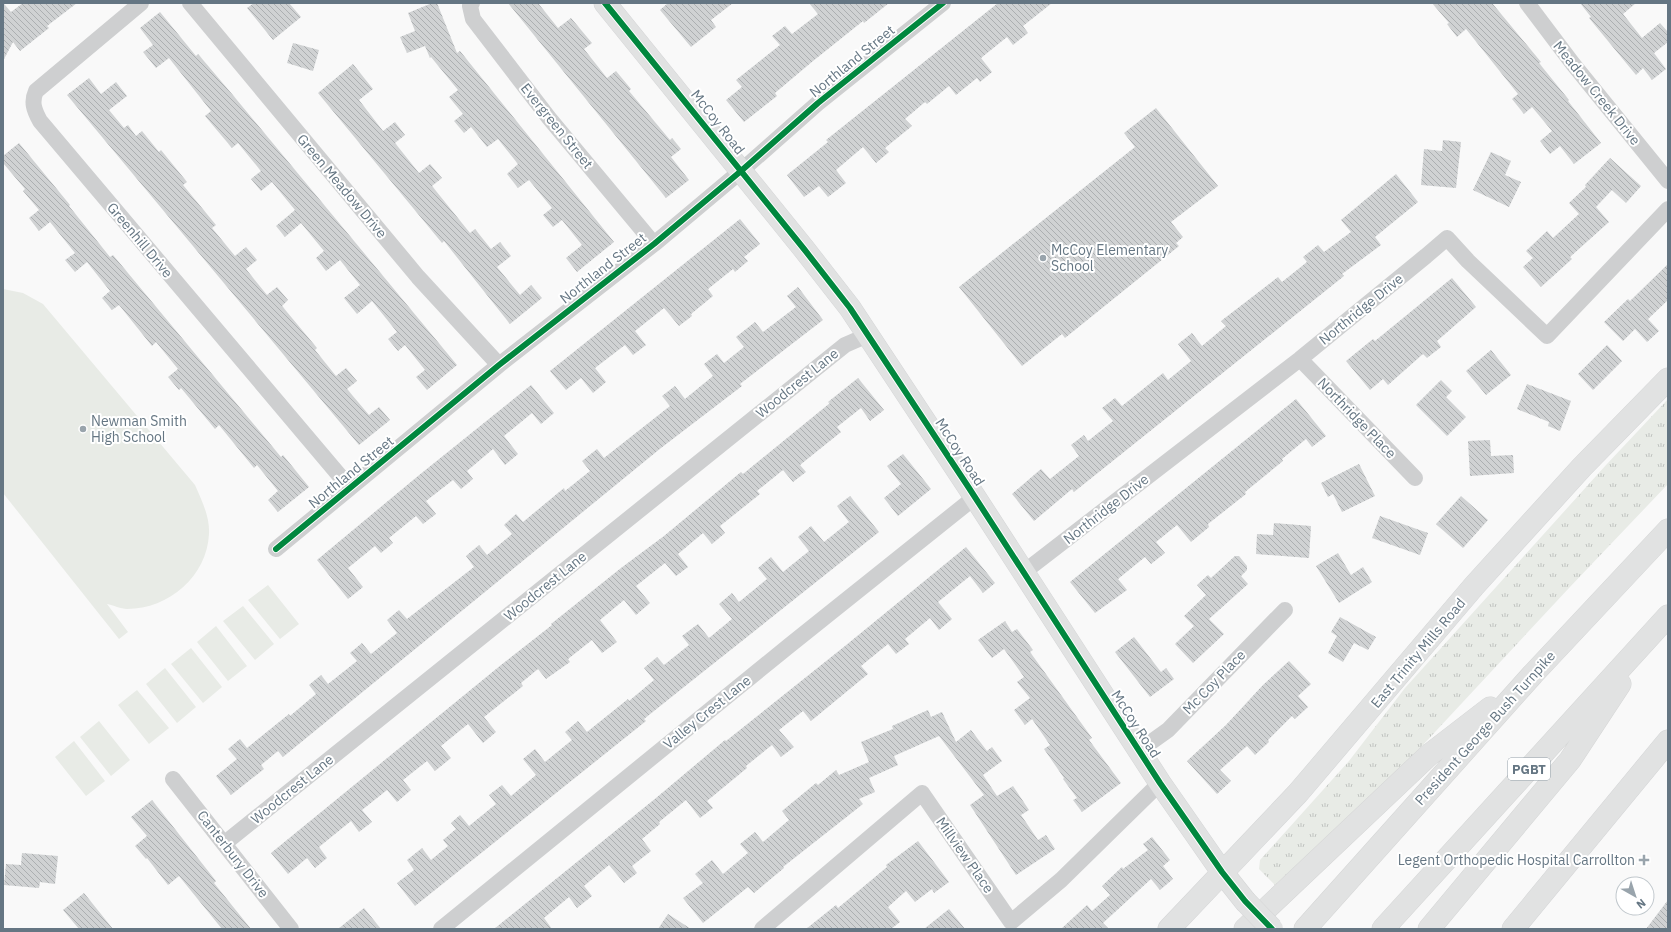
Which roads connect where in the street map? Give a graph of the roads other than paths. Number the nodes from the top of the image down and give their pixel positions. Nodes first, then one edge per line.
1 (141, 3) edge
2 (190, 3) edge
3 (472, 3) edge
4 (942, 3) edge
5 (1527, 3) edge
6 (609, 4) edge
7 (741, 171) junction
8 (1668, 181) edge
9 (1668, 209) edge
10 (654, 244) junction
11 (868, 335) junction
12 (1300, 358) junction
13 (499, 365) junction
14 (1668, 379) edge
15 (1415, 478) dead end
16 (350, 488) junction
17 (976, 497) junction
18 (1668, 530) edge
19 (276, 549) dead end
20 (1024, 572) junction
21 (1285, 610) dead end
22 (1662, 622) edge
23 (1533, 674) junction
24 (1668, 741) edge
25 (1140, 750) junction
26 (173, 779) dead end
27 (1160, 783) junction
28 (225, 843) junction
29 (1222, 872) junction
30 (291, 929) edge
31 (441, 929) edge
32 (762, 929) edge
33 (1169, 929) edge
34 (1245, 929) edge
35 (1272, 929) edge
36 (1305, 929) edge
37 (1383, 929) edge
38 (1429, 929) edge
39 (1513, 929) edge

1 - 16 street, Greenhill Drive
2 - 13 street, Green Meadow Drive
3 - 10 street, Evergreen Street
4 - 7 street, Northland Street
5 - 8 street, Meadow Creek Drive
6 - 7 main road, McCoy Road
7 - 10 street, Northland Street
7 - 11 main road, McCoy Road
9 - 12 street, Northridge Drive
10 - 13 street, Northland Street
11 - 17 main road, McCoy Road
11 - 28 street, Woodcrest Lane
12 - 15 street, Northridge Place
12 - 20 street, Northridge Drive
13 - 16 street, Northland Street
14 - 29 main road, East Trinity Mills Road
16 - 19 street, Northland Street
17 - 20 main road, McCoy Road
17 - 31 street, Valley Crest Lane
18 - 23 main road, President George Bush Turnpike
20 - 25 main road, McCoy Road
21 - 25 street, Mc Coy Place
22 - 37 main road, PGBT
22 - 38 main road
23 - 34 main road
23 - 36 main road, President George Bush Turnpike
24 - 39 main road
25 - 27 main road, McCoy Road
26 - 28 street, Canterbury Drive
27 - 29 main road, McCoy Road
27 - 32 street, Millview Place
28 - 30 street, Canterbury Drive
29 - 33 main road, East Trinity Mills Road
29 - 35 main road, McCoy Road, bridge

